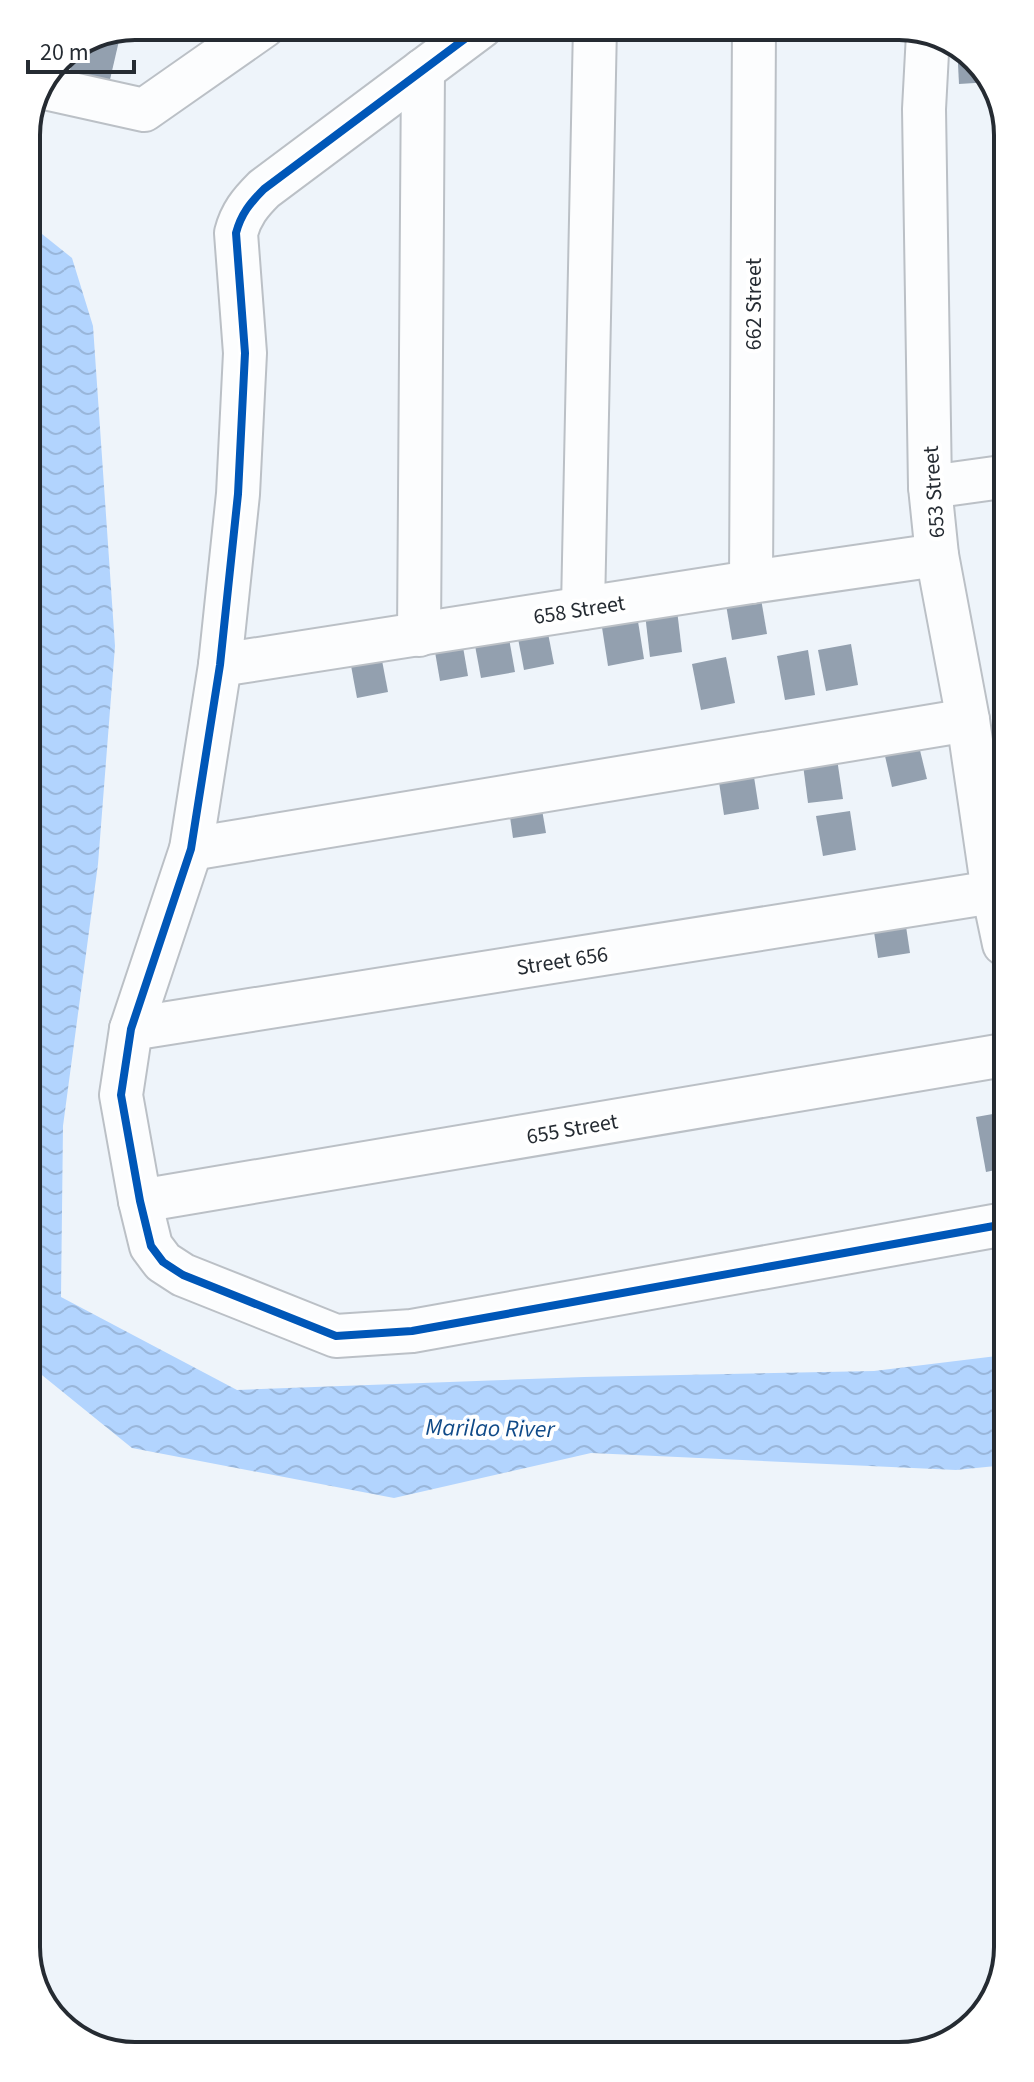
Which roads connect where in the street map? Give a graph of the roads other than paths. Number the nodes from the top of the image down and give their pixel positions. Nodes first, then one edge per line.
1 (244, 40) edge
2 (463, 40) edge
3 (595, 40) edge
4 (754, 40) edge
5 (927, 45) edge
6 (423, 70) junction
7 (52, 90) edge
8 (994, 478) edge
9 (930, 487) junction
10 (937, 555) junction
11 (751, 582) junction
12 (583, 608) junction
13 (419, 635) junction
14 (220, 665) junction
15 (968, 720) junction
16 (191, 849) junction
17 (993, 892) junction
18 (994, 897) edge
19 (131, 1029) junction
20 (994, 1057) edge
21 (140, 1201) junction
22 (994, 1226) edge

1 - 7 street
2 - 6 street
3 - 12 street
4 - 11 street, 662 Street
5 - 9 street, 653 Street
6 - 13 street
6 - 14 street
8 - 9 street
9 - 10 street, 653 Street
10 - 11 street, 658 Street
10 - 15 street, 653 Street
11 - 12 street, 658 Street
12 - 13 street, 658 Street
13 - 14 street, 658 Street
14 - 16 street
15 - 16 street
15 - 17 street, 653 Street
16 - 19 street
17 - 18 street, 653 Street
17 - 19 street, Street 656
19 - 21 street
20 - 21 street, 655 Street
21 - 22 street

